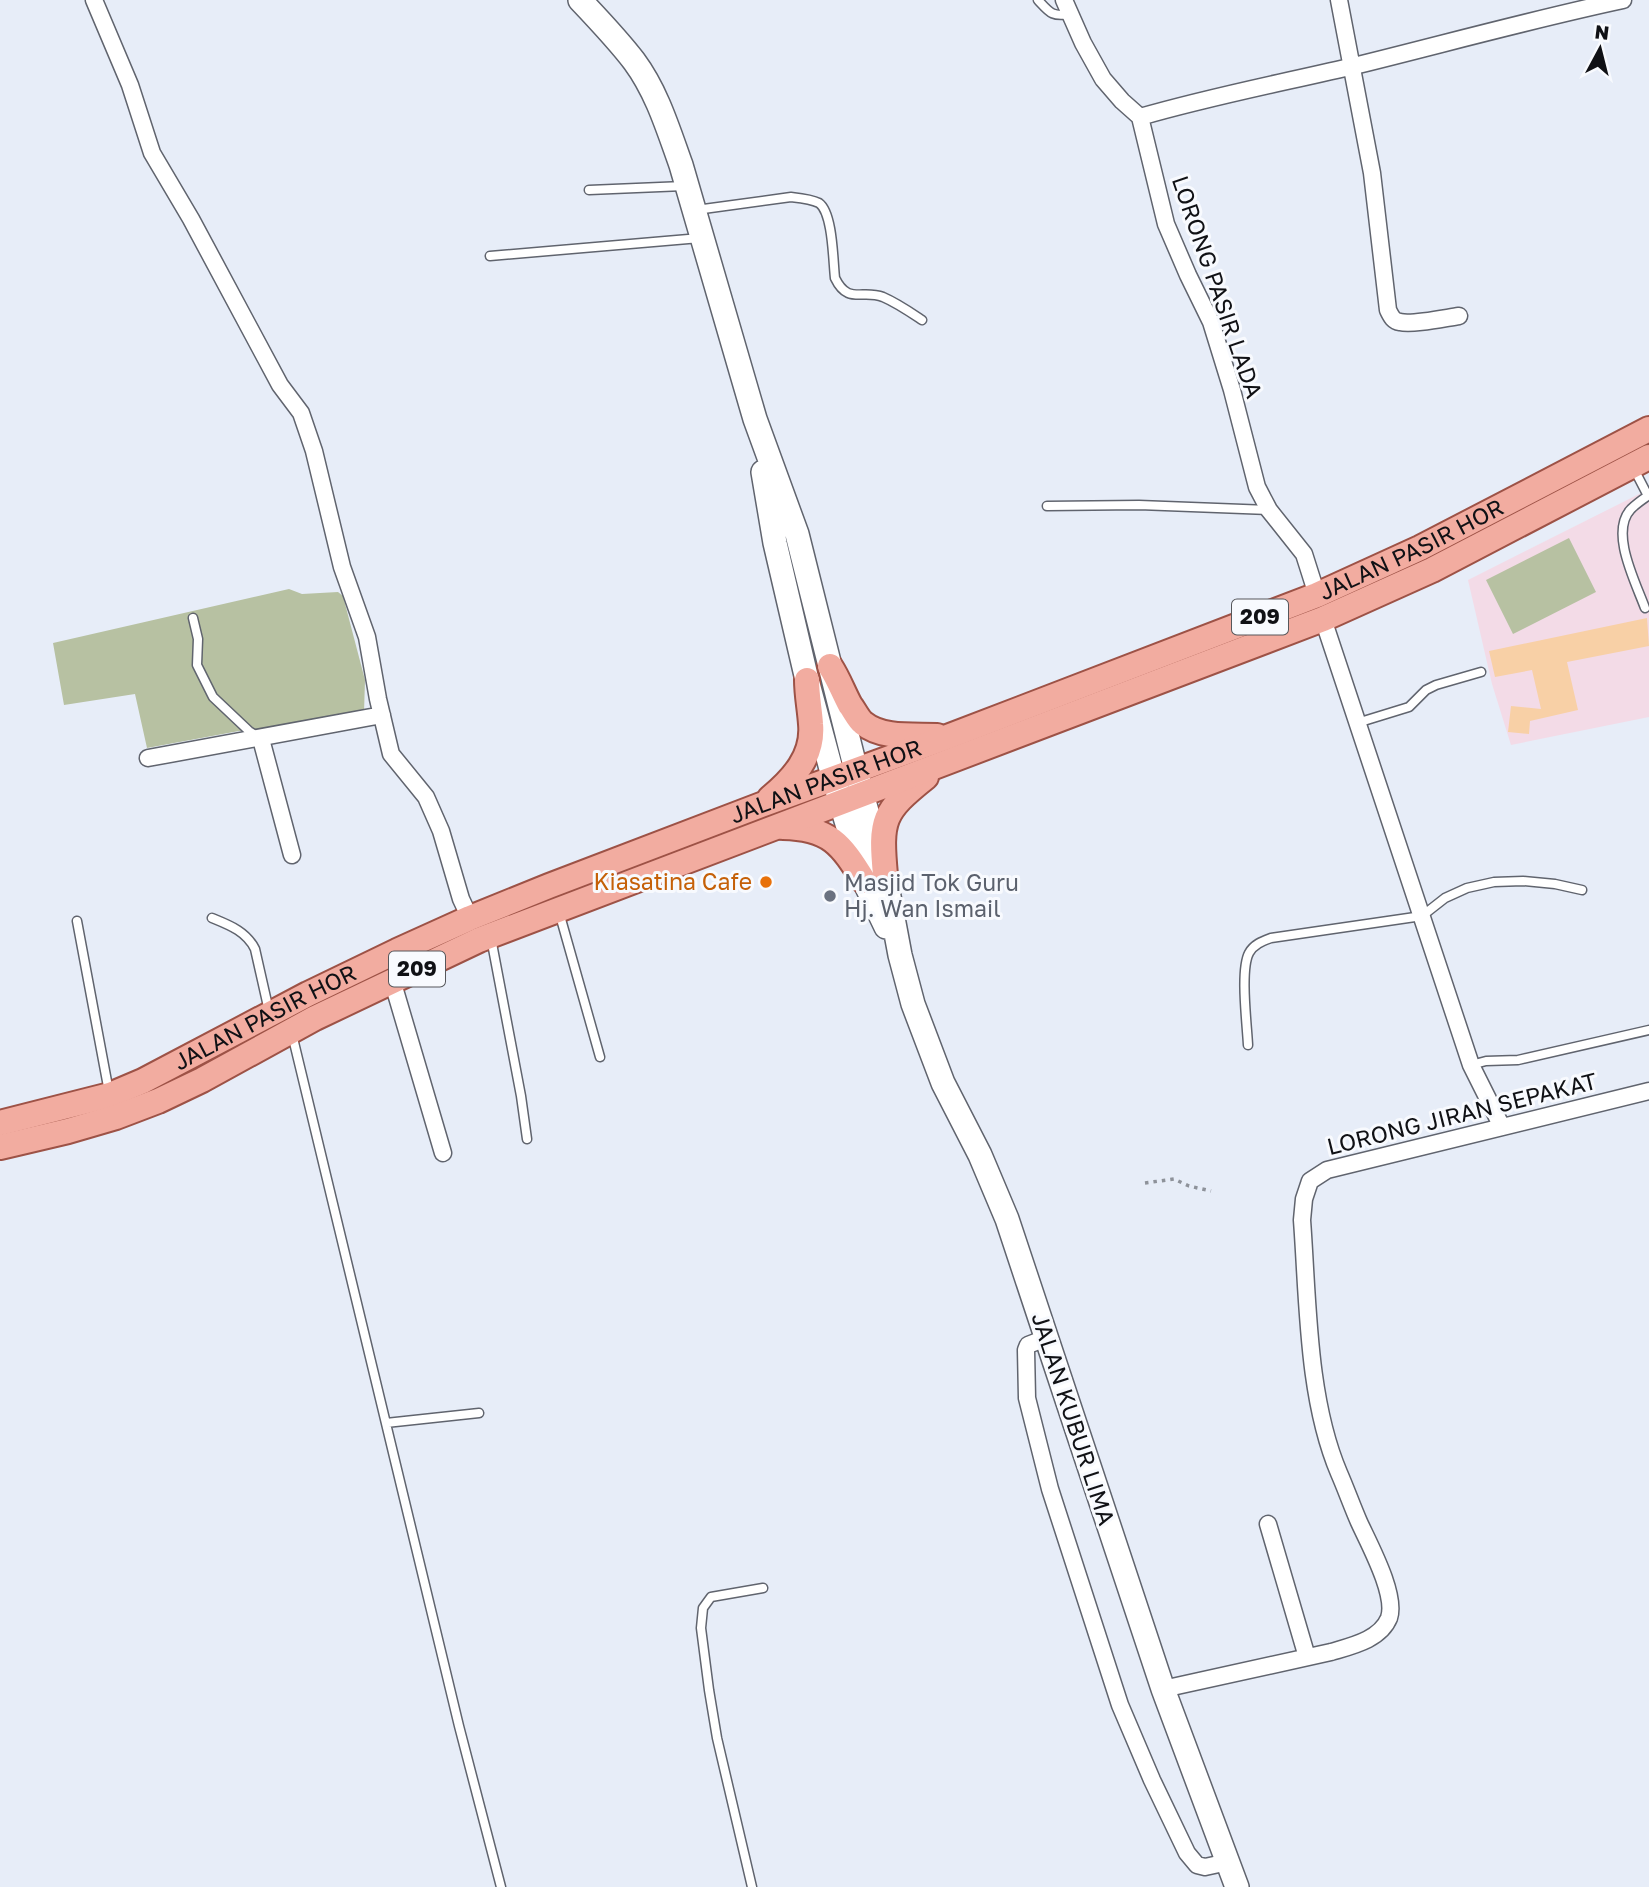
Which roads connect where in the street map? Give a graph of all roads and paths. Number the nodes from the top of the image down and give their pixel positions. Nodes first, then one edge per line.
1 (94, 0) edge
2 (580, 0) edge
3 (1038, 0) edge
4 (1339, 0) edge
5 (1623, 0) edge
6 (1067, 7) edge
7 (1351, 66) junction
8 (1140, 117) junction
9 (687, 186) junction
10 (589, 190) dead end
11 (693, 210) junction
12 (702, 238) junction
13 (490, 256) dead end
14 (1459, 316) dead end
15 (922, 320) dead end
16 (755, 419) junction
17 (1649, 429) edge
18 (1641, 462) edge
19 (1649, 495) edge
20 (1047, 506) dead end
21 (1269, 510) junction
22 (1317, 595) junction
23 (1645, 608) dead end
24 (193, 618) dead end
25 (1322, 619) junction
26 (830, 666) junction
27 (1481, 672) dead end
28 (807, 680) junction
29 (382, 715) junction
30 (1357, 723) junction
31 (950, 736) junction
32 (261, 739) junction
33 (148, 758) dead end
34 (940, 765) junction
35 (848, 787) junction
36 (761, 805) junction
37 (776, 827) junction
38 (292, 855) dead end
39 (875, 878) junction
40 (1582, 890) dead end
41 (558, 909) junction
42 (1422, 916) junction
43 (212, 918) dead end
44 (470, 918) junction
45 (77, 921) dead end
46 (491, 936) junction
47 (392, 980) junction
48 (269, 1014) junction
49 (1649, 1030) edge
50 (291, 1031) junction
51 (1248, 1045) dead end
52 (600, 1058) dead end
53 (1471, 1065) junction
54 (1649, 1091) edge
55 (110, 1095) junction
56 (0, 1123) edge
57 (1502, 1127) junction
58 (527, 1139) dead end
59 (0, 1147) edge
60 (443, 1153) dead end
61 (1145, 1183) dead end
62 (1211, 1191) dead end
63 (1046, 1338) junction
64 (479, 1413) dead end
65 (386, 1423) junction
66 (1268, 1524) dead end
67 (763, 1588) dead end
68 (1307, 1657) junction
69 (1163, 1689) junction
70 (1228, 1862) junction
71 (501, 1887) edge
72 (752, 1887) edge
73 (1237, 1887) edge

1 - 29 street
2 - 9 main road
3 - 6 lane
4 - 7 street
5 - 7 street
6 - 8 street
7 - 8 street
7 - 14 street
8 - 21 street, LORONG PASIR LADA
9 - 10 lane
9 - 11 main road
11 - 12 main road
11 - 15 lane
12 - 13 lane
12 - 16 main road
16 - 26 main road
16 - 28 main road
17 - 22 main road, JALAN PASIR HOR / 209
18 - 19 lane
18 - 25 main road, JALAN PASIR HOR / 209
19 - 23 lane
20 - 21 lane
21 - 22 street, LORONG PASIR LADA
22 - 31 main road, JALAN PASIR HOR / 209
24 - 32 lane
25 - 30 street
25 - 34 main road, JALAN PASIR HOR / 209
26 - 31 main road
26 - 35 main road
27 - 30 lane
28 - 35 main road
28 - 36 main road
29 - 32 street
29 - 44 street
30 - 42 street
31 - 35 main road, JALAN PASIR HOR / 209
32 - 33 street
32 - 38 street
34 - 35 main road, JALAN PASIR HOR / 209
34 - 39 main road
35 - 36 main road, JALAN PASIR HOR / 209
35 - 37 main road, JALAN PASIR HOR / 209
35 - 39 main road, JALAN KUBUR LIMA
36 - 44 main road, JALAN PASIR HOR / 209
37 - 39 main road
37 - 41 main road, JALAN PASIR HOR / 209
39 - 63 main road, JALAN KUBUR LIMA
40 - 42 lane
41 - 46 main road, JALAN PASIR HOR / 209
41 - 52 lane
42 - 51 lane
42 - 53 street
43 - 48 lane
44 - 48 main road, JALAN PASIR HOR / 209
45 - 55 lane
46 - 47 main road, JALAN PASIR HOR / 209
46 - 58 lane
47 - 50 main road, JALAN PASIR HOR / 209
47 - 60 street
48 - 55 main road, JALAN PASIR HOR / 209
49 - 53 lane
50 - 59 main road, JALAN PASIR HOR / 209
50 - 65 lane
53 - 57 street
54 - 57 street, LORONG JIRAN SEPAKAT
55 - 56 main road, JALAN PASIR HOR / 209
57 - 68 street, LORONG JIRAN SEPAKAT
61 - 62 path
63 - 69 main road, JALAN KUBUR LIMA
63 - 70 street
64 - 65 lane
65 - 71 lane
66 - 68 street
67 - 72 lane
68 - 69 street, LORONG JIRAN SEPAKAT
69 - 70 main road, JALAN KUBUR LIMA
70 - 73 main road, JALAN KUBUR LIMA

